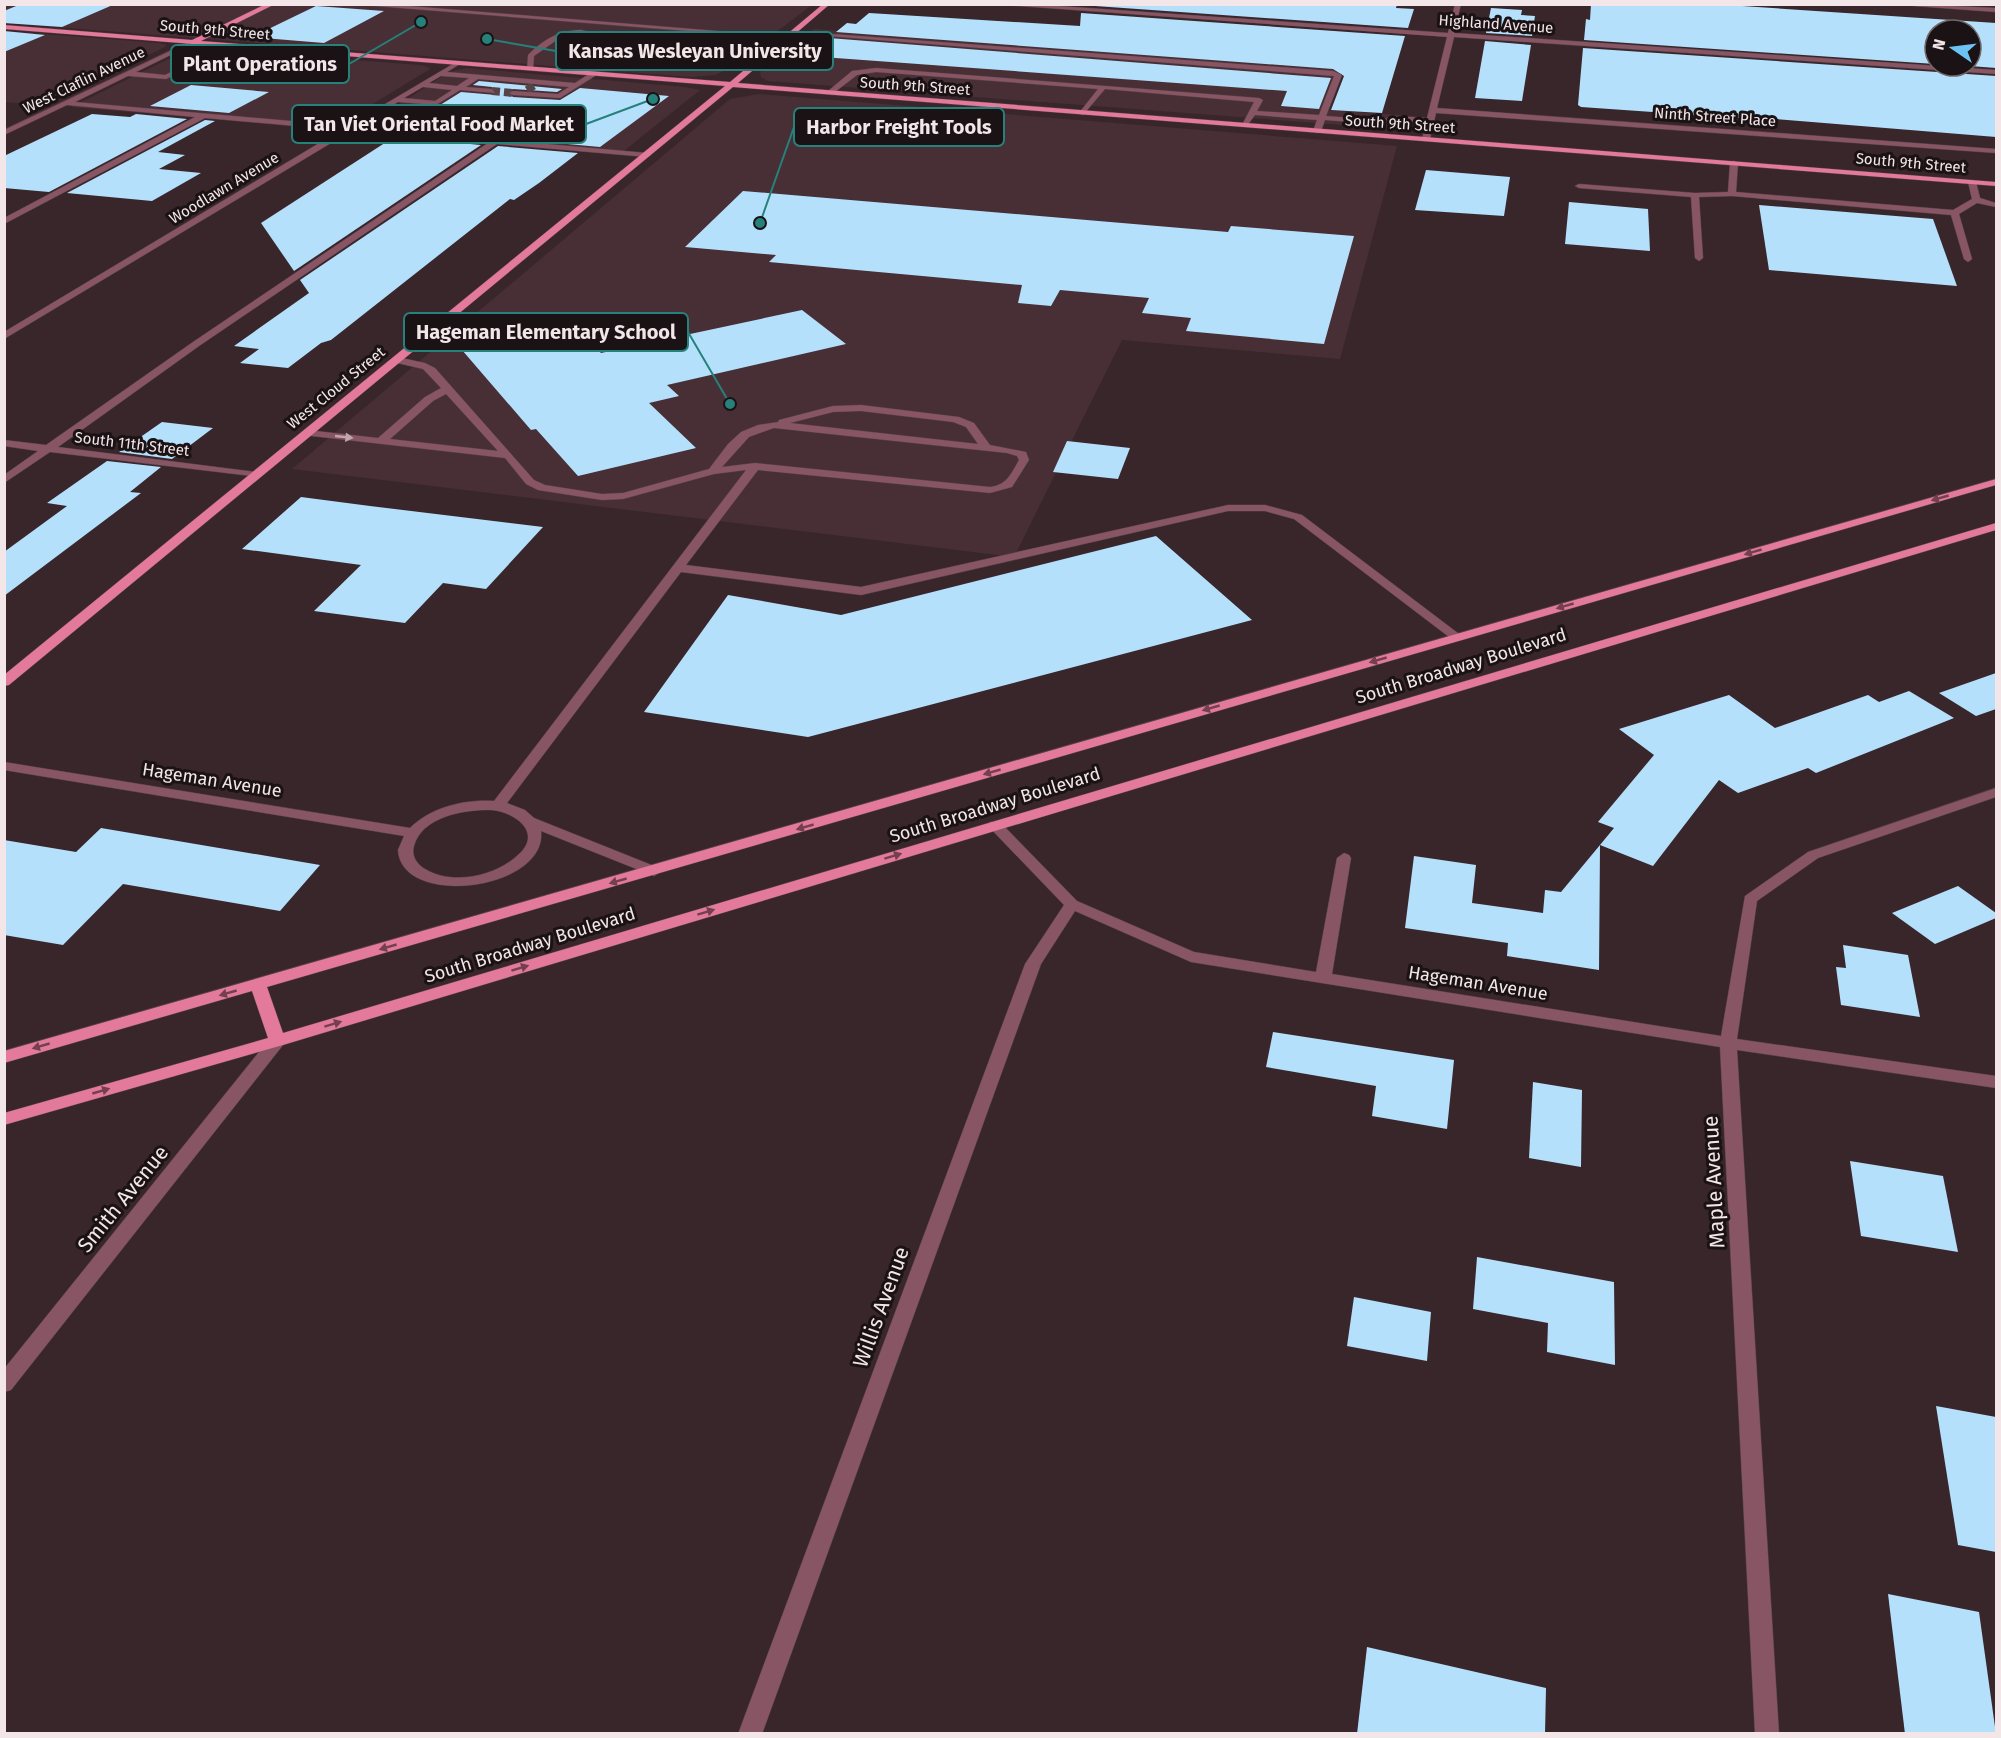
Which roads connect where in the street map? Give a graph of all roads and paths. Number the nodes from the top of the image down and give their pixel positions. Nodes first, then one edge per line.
1 (272, 4) edge
2 (353, 4) edge
3 (827, 4) edge
4 (994, 4) edge
5 (1458, 4) edge
6 (1914, 4) edge
7 (1996, 10) edge
8 (560, 20) junction
9 (4, 27) edge
10 (564, 32) junction
11 (598, 33) dead end
12 (724, 33) junction
13 (1451, 34) junction
14 (790, 35) junction
15 (689, 40) dead end
16 (193, 42) junction
17 (712, 42) junction
18 (231, 45) junction
19 (774, 49) junction
20 (312, 52) junction
21 (213, 54) junction
22 (235, 56) dead end
23 (159, 58) junction
24 (258, 58) dead end
25 (291, 61) junction
26 (196, 62) junction
27 (458, 63) junction
28 (529, 69) junction
29 (1996, 72) edge
30 (126, 74) junction
31 (440, 74) junction
32 (592, 74) junction
33 (476, 77) junction
34 (577, 84) junction
35 (422, 85) junction
36 (731, 85) junction
37 (1103, 87) junction
38 (459, 88) junction
39 (492, 91) tunnel mouth
40 (520, 92) tunnel mouth
41 (831, 93) junction
42 (398, 100) junction
43 (66, 103) junction
44 (1432, 110) junction
45 (1083, 113) junction
46 (1252, 113) junction
47 (204, 115) junction
48 (1321, 118) junction
49 (1430, 121) junction
50 (1246, 125) junction
51 (352, 127) junction
52 (1317, 131) junction
53 (4, 133) edge
54 (1426, 139) junction
55 (495, 142) junction
56 (1996, 151) edge
57 (647, 155) junction
58 (1734, 163) junction
59 (1824, 169) junction
60 (1996, 175) edge
61 (1972, 182) junction
62 (1996, 184) edge
63 (1579, 186) dead end
64 (1732, 194) junction
65 (1695, 195) junction
66 (1976, 201) junction
67 (1996, 205) edge
68 (1955, 213) junction
69 (4, 222) edge
70 (1699, 258) dead end
71 (1968, 259) dead end
72 (4, 336) edge
73 (397, 360) junction
74 (447, 389) junction
75 (774, 425) junction
76 (307, 433) junction
77 (381, 441) junction
78 (4, 443) edge
79 (987, 448) junction
80 (50, 449) junction
81 (508, 454) junction
82 (755, 466) junction
83 (713, 471) junction
84 (256, 475) junction
85 (4, 480) edge
86 (1996, 482) edge
87 (1996, 526) edge
88 (678, 568) junction
89 (1457, 636) junction
90 (4, 682) edge
91 (4, 766) edge
92 (1996, 792) edge
93 (498, 806) junction
94 (531, 822) junction
95 (995, 825) junction
96 (412, 833) junction
97 (1344, 858) dead end
98 (654, 871) junction
99 (1072, 904) junction
100 (1323, 978) junction
101 (258, 984) junction
102 (277, 1041) junction
103 (1728, 1043) junction
104 (4, 1057) edge
105 (1996, 1082) edge
106 (4, 1119) edge
107 (4, 1384) edge
108 (750, 1734) edge
109 (1767, 1734) edge

1 - 16 main road, West Claflin Avenue
2 - 8 street
3 - 14 main road, West Cloud Street
4 - 13 street, Highland Avenue
5 - 13 street
6 - 7 street
8 - 10 street
8 - 12 street
9 - 16 main road, South 9th Street
10 - 11 street
10 - 28 street
12 - 14 street
12 - 17 street
13 - 29 street, Highland Avenue
13 - 44 street
14 - 19 main road, West Cloud Street
14 - 48 street
15 - 17 street
16 - 18 main road, South 9th Street
16 - 23 street, West Claflin Avenue
17 - 19 street
18 - 20 main road, South 9th Street
18 - 21 street
19 - 36 main road, West Cloud Street
20 - 25 street
20 - 27 main road, South 9th Street
21 - 22 street
21 - 26 street
23 - 26 street
23 - 30 street, West Claflin Avenue
24 - 25 street
25 - 26 street
26 - 30 street
27 - 28 main road, South 9th Street
27 - 31 street, Woodlawn Avenue
28 - 32 main road, South 9th Street
30 - 43 street, West Claflin Avenue
31 - 33 street
31 - 35 street, Woodlawn Avenue
32 - 34 street
32 - 36 main road, South 9th Street
33 - 34 street
33 - 38 street
34 - 40 street
35 - 38 street
35 - 42 street, Woodlawn Avenue
36 - 41 main road, South 9th Street
36 - 57 main road, West Cloud Street
37 - 41 street
37 - 45 street
37 - 46 street
38 - 39 street
38 - 42 street
41 - 45 main road, South 9th Street
42 - 51 street, Woodlawn Avenue
43 - 47 street
43 - 53 street, West Claflin Avenue
44 - 49 street
44 - 56 street, Ninth Street Place
45 - 50 main road, South 9th Street
46 - 48 street
46 - 50 street
47 - 51 street
47 - 69 street
48 - 49 street
48 - 52 street
49 - 54 street
50 - 52 main road, South 9th Street
51 - 55 street
51 - 72 street, Woodlawn Avenue
52 - 54 main road, South 9th Street
54 - 58 main road, South 9th Street
55 - 57 street
55 - 80 street
57 - 73 main road, West Cloud Street
58 - 59 main road, South 9th Street
58 - 64 street
59 - 60 main road, South 9th Street
59 - 61 main road, South 9th Street
61 - 62 main road, South 9th Street
61 - 66 street
63 - 65 street
64 - 65 street
64 - 68 street
65 - 70 street
66 - 67 street
66 - 68 street
68 - 71 street
73 - 74 street
73 - 76 main road, West Cloud Street
74 - 77 street
74 - 81 street
75 - 79 street
75 - 79 street
75 - 83 street
76 -> 77 street
76 - 84 main road, West Cloud Street
77 - 81 street
78 - 80 street, South 11th Street
79 - 82 street
80 - 84 street, South 11th Street
80 - 85 street
81 - 83 street
82 - 83 street
82 - 88 street
84 - 90 main road, West Cloud Street
86 -> 89 main road, South Broadway Boulevard
87 - 95 main road, South Broadway Boulevard
88 - 89 street
88 - 93 street
89 -> 98 main road, South Broadway Boulevard
91 - 96 street, Hageman Avenue
92 - 103 street, Maple Avenue
93 - 94 street
93 - 96 street
94 - 96 street
94 - 98 street
95 - 99 street, Hageman Avenue
102 -> 95 main road, South Broadway Boulevard
97 - 100 street
98 -> 101 main road, South Broadway Boulevard
99 - 100 street, Hageman Avenue
99 - 108 street, Willis Avenue
100 - 103 street, Hageman Avenue
101 - 102 main road
101 -> 104 main road, South Broadway Boulevard
106 -> 102 main road, South Broadway Boulevard
102 - 107 street, Smith Avenue
103 - 105 street, Hageman Avenue
103 - 109 street, Maple Avenue

